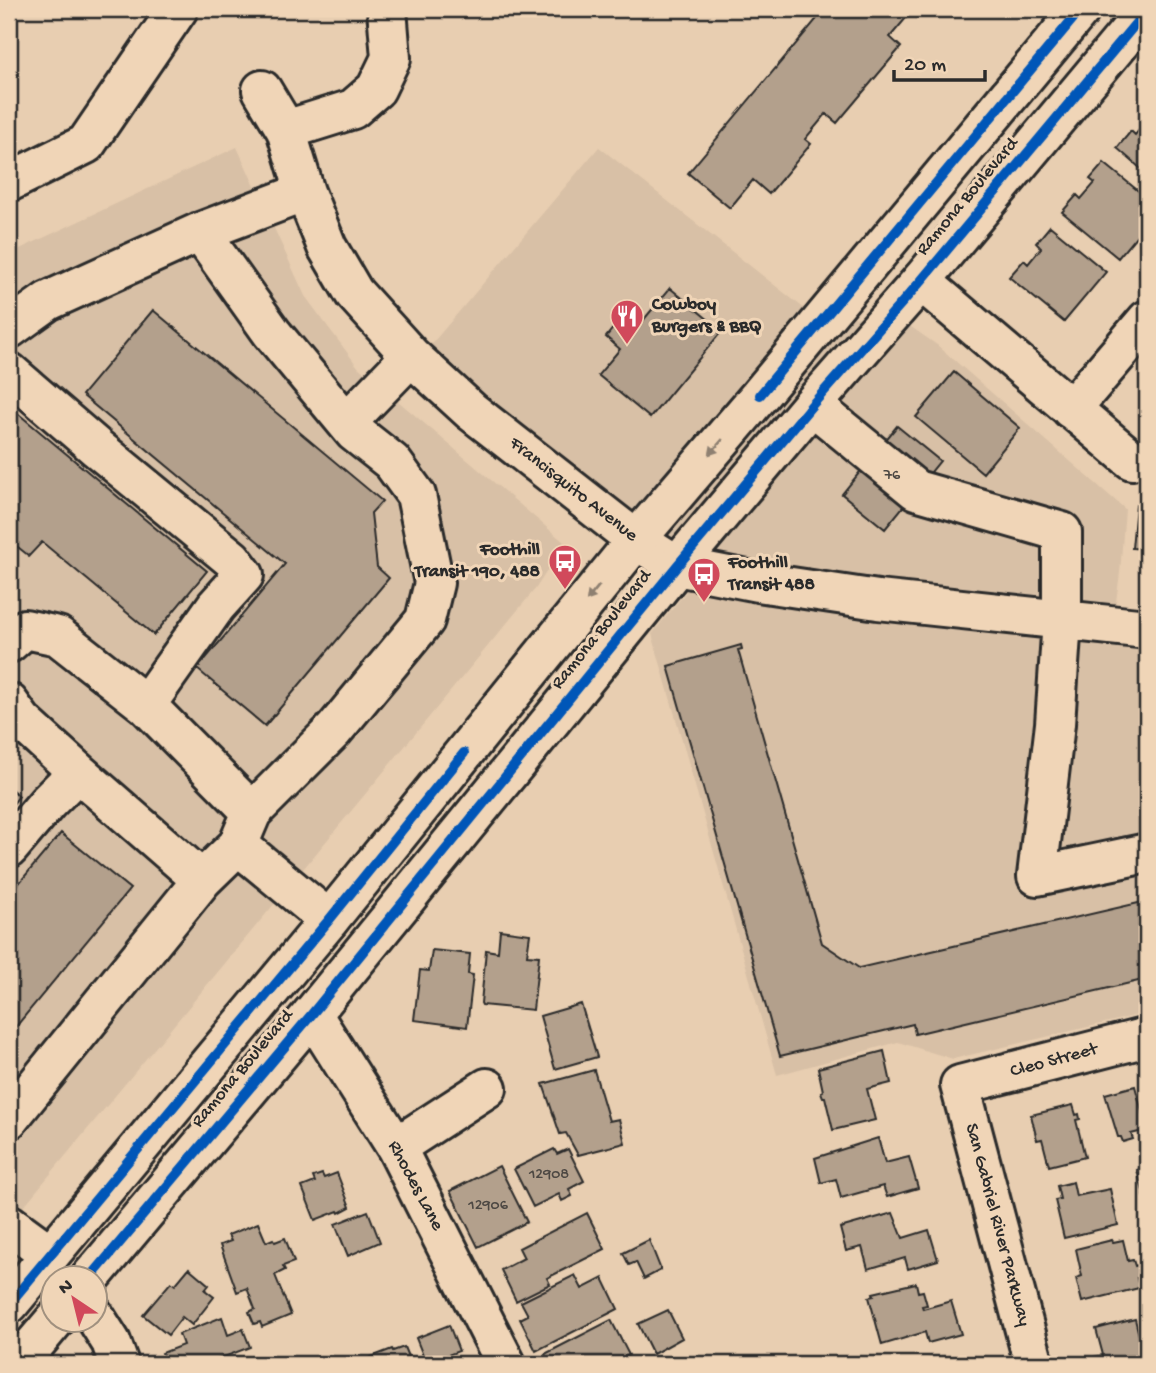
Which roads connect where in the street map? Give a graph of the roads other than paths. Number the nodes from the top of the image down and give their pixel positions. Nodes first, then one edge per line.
1 (178, 9) edge
2 (387, 9) edge
3 (1082, 9) edge
4 (1147, 10) edge
5 (262, 90) dead end
6 (286, 130) junction
7 (9, 182) edge
8 (305, 192) junction
9 (200, 232) junction
10 (921, 281) junction
11 (1147, 320) edge
12 (9, 329) edge
13 (411, 356) junction
14 (9, 372) edge
15 (812, 405) junction
16 (1070, 409) junction
17 (346, 422) junction
18 (1132, 460) dead end
19 (636, 540) junction
20 (677, 566) junction
21 (1062, 620) junction
22 (1147, 629) edge
23 (9, 642) edge
24 (9, 704) edge
25 (146, 705) junction
26 (78, 772) junction
27 (245, 829) junction
28 (9, 848) edge
29 (1147, 853) edge
30 (202, 880) junction
31 (330, 920) junction
32 (312, 1014) junction
33 (1147, 1037) edge
34 (960, 1085) joint
35 (487, 1088) dead end
36 (9, 1119) edge
37 (396, 1147) junction
38 (9, 1224) edge
39 (50, 1254) junction
40 (103, 1264) edge
41 (9, 1304) edge
42 (44, 1334) edge
43 (106, 1334) edge
44 (18, 1364) edge
45 (119, 1364) edge
46 (506, 1364) edge
47 (1034, 1364) edge

1 - 7 main road
2 - 6 main road
3 -> 19 main road, Ramona Boulevard
4 - 10 main road, Ramona Boulevard
5 - 6 main road, Francisquito Avenue
6 - 8 main road, Francisquito Avenue
8 - 9 main road
8 - 13 main road, Francisquito Avenue
9 - 12 main road
9 - 17 main road
10 - 15 main road, Ramona Boulevard
10 - 16 main road
11 - 16 main road
13 - 17 main road
13 - 19 main road, Francisquito Avenue
14 - 25 main road
15 - 20 main road, Ramona Boulevard
15 - 21 main road
16 - 18 main road
17 - 27 main road
19 - 20 main road, Francisquito Avenue
19 -> 31 main road, Ramona Boulevard
20 - 21 main road, Francisquito Avenue
20 - 32 main road, Ramona Boulevard
21 - 22 main road, Francisquito Avenue
21 - 29 main road
23 - 25 main road
24 - 26 main road
25 - 27 main road
26 - 28 main road
26 - 30 main road
27 - 30 main road
27 - 31 main road
30 - 36 main road
31 - 39 main road, Ramona Boulevard
32 - 37 main road, Rhodes Lane
32 - 40 main road, Ramona Boulevard
33 - 34 main road, Cleo Street
34 - 47 main road, San Gabriel River Parkway
35 - 37 main road
37 - 46 main road, Rhodes Lane
38 - 39 main road
39 - 41 main road, Ramona Boulevard
42 - 44 main road
43 - 45 main road

